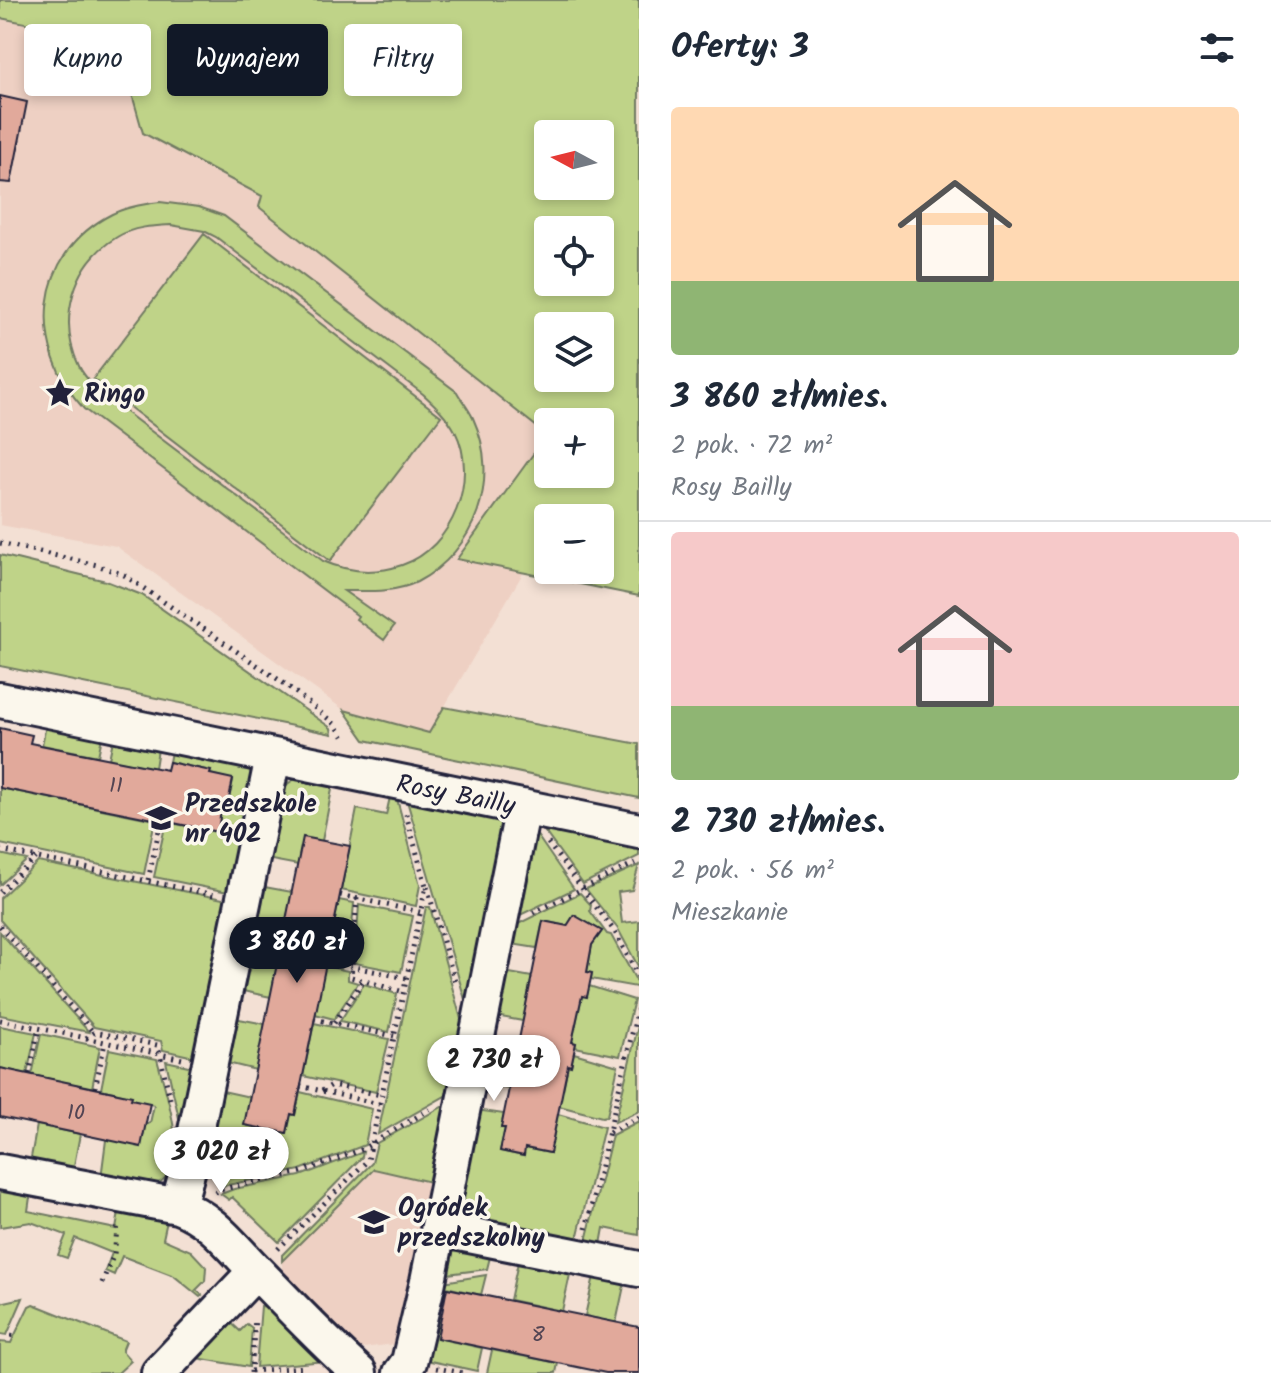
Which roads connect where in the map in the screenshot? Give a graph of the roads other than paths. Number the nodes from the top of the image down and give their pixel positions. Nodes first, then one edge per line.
1 (0, 700) edge
2 (273, 757) junction
3 (523, 807) junction
4 (639, 831) edge
5 (0, 1172) edge
6 (187, 1210) junction
7 (439, 1229) junction
8 (639, 1269) edge
9 (256, 1271) junction
10 (354, 1368) edge
11 (159, 1373) edge
12 (401, 1373) edge

1 - 2 street, Rosy Bailly
2 - 3 street, Rosy Bailly
2 - 6 street
3 - 4 street, Rosy Bailly
3 - 7 street
5 - 6 street
6 - 9 street
7 - 8 street
7 - 12 street
9 - 10 street
9 - 11 street

